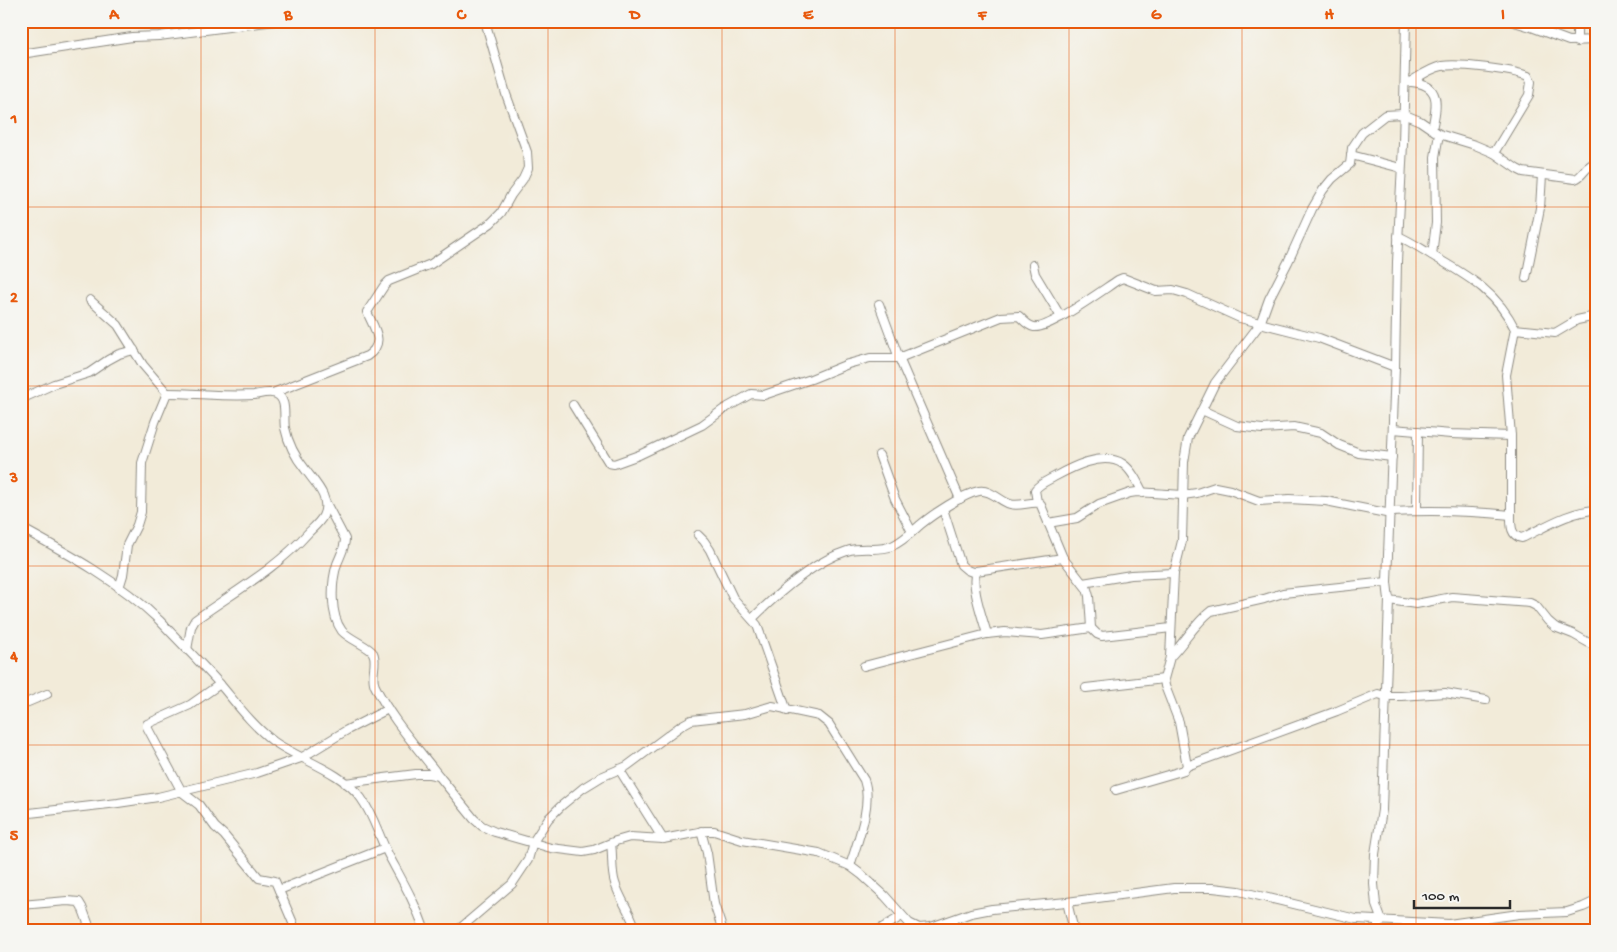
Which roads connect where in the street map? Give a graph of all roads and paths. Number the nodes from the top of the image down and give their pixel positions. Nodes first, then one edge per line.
1 (275, 21) edge
2 (485, 21) edge
3 (1406, 21) edge
4 (1511, 21) edge
5 (1577, 21) edge
6 (1596, 40) edge
7 (1577, 42) junction
8 (21, 54) edge
9 (1407, 82) junction
10 (1403, 114) junction
11 (1432, 129) junction
12 (1439, 134) junction
13 (1494, 153) junction
14 (1352, 154) junction
15 (1596, 163) edge
16 (1401, 168) junction
17 (1542, 175) junction
18 (1398, 236) junction
19 (1432, 255) junction
20 (1033, 265) dead end
21 (1526, 278) dead end
22 (90, 300) dead end
23 (879, 304) dead end
24 (1596, 316) edge
25 (1060, 317) junction
26 (1260, 324) junction
27 (1515, 329) junction
28 (134, 350) junction
29 (899, 358) junction
30 (1395, 368) junction
31 (273, 393) junction
32 (167, 394) junction
33 (21, 399) edge
34 (573, 405) dead end
35 (1202, 410) junction
36 (1393, 429) junction
37 (1418, 431) junction
38 (1511, 436) junction
39 (879, 456) dead end
40 (1392, 457) junction
41 (1143, 492) junction
42 (1183, 495) junction
43 (960, 499) junction
44 (325, 501) junction
45 (1037, 502) junction
46 (944, 509) junction
47 (1417, 510) junction
48 (1596, 510) edge
49 (1391, 513) junction
50 (1511, 515) junction
51 (1048, 524) junction
52 (21, 528) edge
53 (912, 532) junction
54 (698, 536) dead end
55 (1063, 558) junction
56 (975, 573) junction
57 (1174, 573) junction
58 (1388, 582) junction
59 (1083, 583) junction
60 (119, 588) junction
61 (1389, 600) junction
62 (752, 619) junction
63 (1091, 628) junction
64 (1171, 628) junction
65 (987, 634) junction
66 (1596, 647) edge
67 (187, 650) junction
68 (1170, 657) junction
69 (864, 666) dead end
70 (1164, 679) junction
71 (220, 684) junction
72 (1086, 688) dead end
73 (47, 694) dead end
74 (1386, 696) junction
75 (1486, 700) dead end
76 (21, 705) edge
77 (388, 709) junction
78 (786, 711) junction
79 (301, 758) junction
80 (1187, 766) junction
81 (619, 769) junction
82 (439, 776) junction
83 (345, 783) junction
84 (1116, 790) dead end
85 (182, 792) junction
86 (21, 814) edge
87 (701, 831) junction
88 (663, 839) junction
89 (533, 842) junction
90 (610, 844) junction
91 (385, 848) junction
92 (850, 866) junction
93 (279, 890) junction
94 (1596, 900) edge
95 (1068, 902) junction
96 (21, 905) edge
97 (902, 916) junction
98 (1380, 921) junction
99 (293, 923) dead end
100 (91, 931) edge
101 (424, 931) edge
102 (457, 931) edge
103 (636, 931) edge
104 (723, 931) edge
105 (877, 931) edge
106 (1074, 931) edge
107 (1378, 931) edge

1 - 8 street
2 - 31 street
3 - 9 street
4 - 7 street
5 - 7 street
6 - 7 street
9 - 10 street
9 - 11 street
9 - 13 street
10 - 11 street
10 - 14 street
10 - 16 street
11 - 12 street
12 - 13 street
12 - 19 street
13 - 17 street
14 - 16 street
14 - 26 street
15 - 17 street
16 - 18 street
17 - 21 street
18 - 19 street
18 - 30 street
19 - 27 street
20 - 25 street
22 - 28 street
23 - 29 street
24 - 27 street
25 - 26 street
25 - 29 street
26 - 30 street
26 - 35 street
27 - 38 street
28 - 32 street
28 - 33 street
29 - 34 street
29 - 43 street
30 - 36 street
31 - 32 street
31 - 44 street
32 - 60 street
35 - 40 street
35 - 42 street
36 - 37 street
36 - 40 street
37 - 38 street
37 - 47 street
38 - 50 street
39 - 53 street
40 - 49 street
41 - 42 street
41 - 45 street
41 - 51 street
42 - 49 street
42 - 57 street
43 - 45 street
43 - 46 street
44 - 67 street
44 - 77 street
45 - 51 street
46 - 53 street
46 - 56 street
47 - 49 street
47 - 50 street
48 - 50 street
49 - 58 street
51 - 55 street
52 - 60 street
53 - 62 street
54 - 62 street
55 - 56 street
55 - 59 street
56 - 65 street
57 - 59 street
57 - 64 street
58 - 61 street
58 - 68 street
59 - 63 street
60 - 67 street
61 - 66 street
61 - 74 street
62 - 78 street
63 - 64 street
63 - 65 street
64 - 68 street
65 - 69 street
67 - 71 street
68 - 70 street
70 - 72 street
70 - 80 street
71 - 79 street
71 - 85 street
73 - 76 street
74 - 75 street
74 - 80 street
74 - 98 street
77 - 79 street
77 - 82 street
78 - 81 street
78 - 92 street
79 - 83 street
79 - 85 street
80 - 84 street
81 - 88 street
81 - 89 street
82 - 83 street
82 - 89 street
83 - 91 street
85 - 86 street
85 - 93 street
87 - 88 street
87 - 92 street
87 - 104 street
88 - 90 street
89 - 90 street
89 - 102 street
90 - 103 street
91 - 93 street
91 - 101 street
92 - 97 street
93 - 99 street
94 - 98 street
95 - 97 street
95 - 98 street
95 - 106 street
96 - 100 street
97 - 105 street
98 - 107 street

